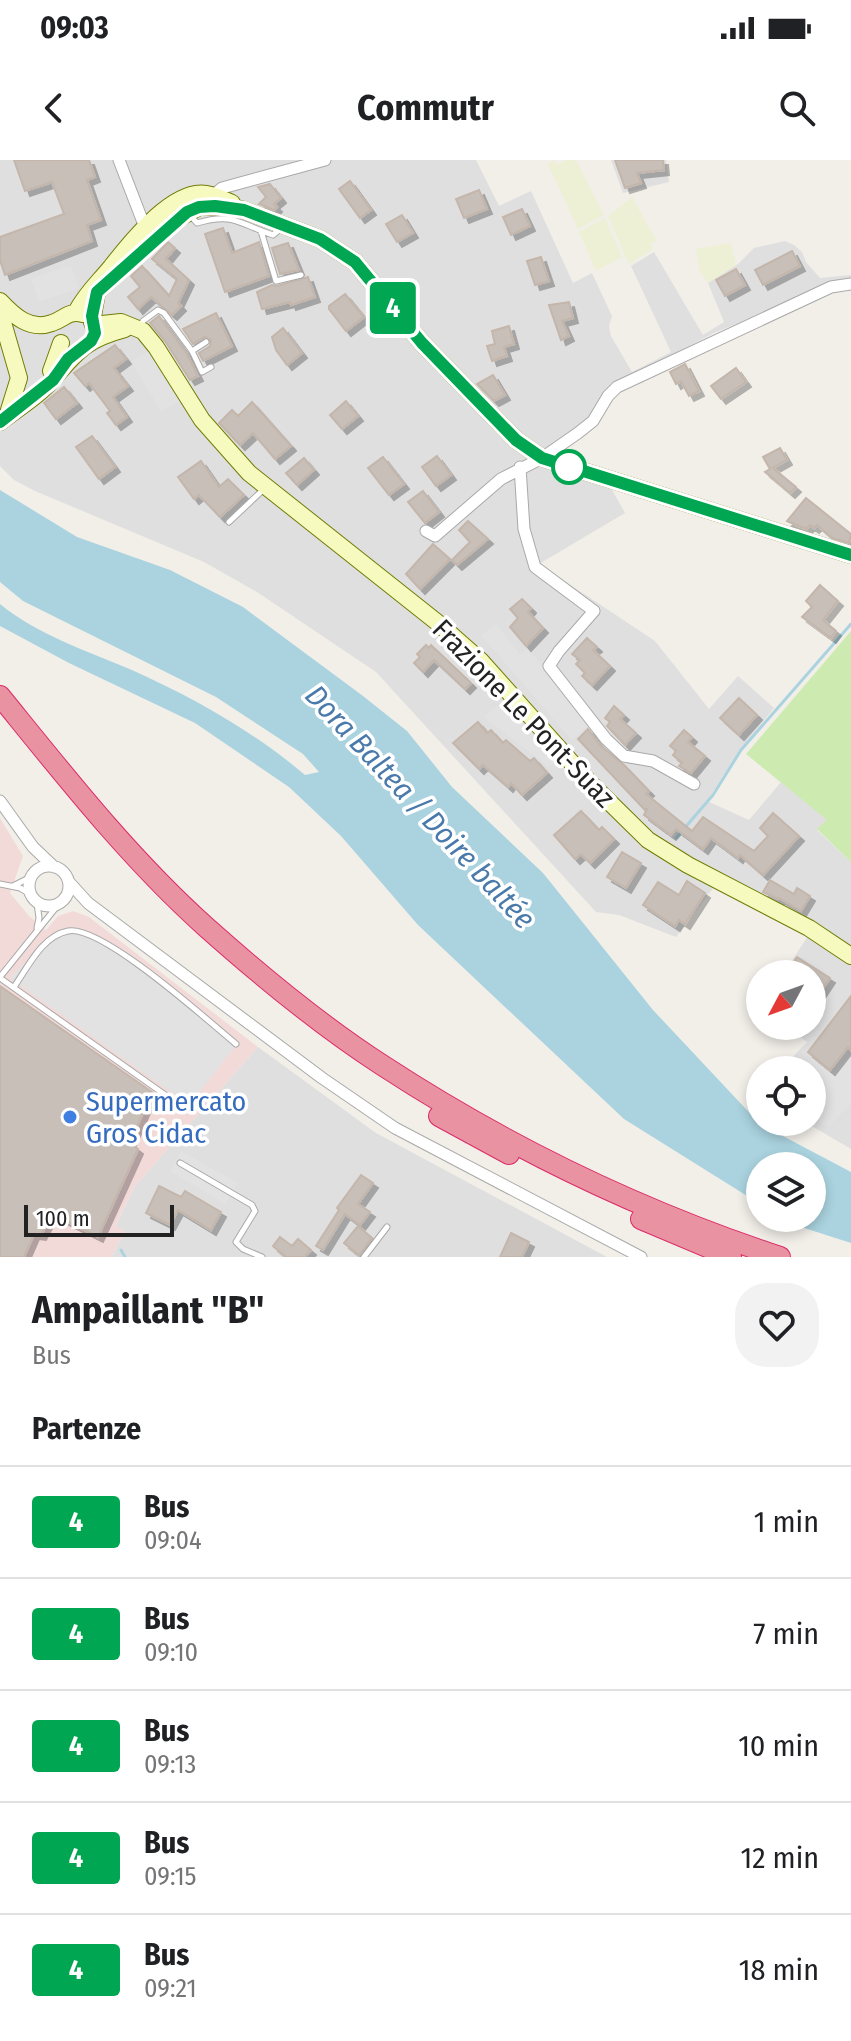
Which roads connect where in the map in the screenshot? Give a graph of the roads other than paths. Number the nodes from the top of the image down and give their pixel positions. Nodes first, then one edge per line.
1 (119, 160) edge
2 (325, 160) edge
3 (214, 195) junction
4 (244, 210) junction
5 (187, 212) junction
6 (283, 224) junction
7 (261, 231) junction
8 (148, 234) junction
9 (301, 275) dead end
10 (851, 284) edge
11 (1, 310) edge
12 (70, 314) junction
13 (136, 328) junction
14 (89, 334) junction
15 (60, 340) junction
16 (206, 342) dead end
17 (192, 351) junction
18 (211, 367) dead end
19 (3, 416) edge
20 (542, 458) junction
21 (520, 467) junction
22 (265, 487) junction
23 (229, 522) dead end
24 (426, 531) dead end
25 (851, 555) edge
26 (0, 696) edge
27 (0, 717) edge
28 (694, 784) dead end
29 (0, 801) edge
30 (19, 828) junction
31 (54, 867) junction
32 (32, 875) junction
33 (69, 882) junction
34 (0, 884) edge
35 (13, 886) junction
36 (34, 899) junction
37 (59, 904) junction
38 (104, 914) junction
39 (35, 933) junction
40 (851, 956) edge
41 (0, 977) edge
42 (14, 987) junction
43 (236, 1044) dead end
44 (178, 1104) dead end
45 (180, 1163) dead end
46 (387, 1227) dead end
47 (262, 1257) edge
48 (364, 1257) edge
49 (641, 1257) edge
50 (731, 1257) edge
51 (780, 1257) edge

1 - 8 street
2 - 3 street
3 - 4 main road
3 - 8 main road
4 - 5 main road
4 - 6 main road
5 - 7 lane
5 - 8 main road
6 - 7 lane
6 - 20 main road
7 - 9 lane
8 - 12 main road
8 - 14 main road
10 - 20 street
11 - 12 main road
11 - 15 main road
11 - 19 main road
12 - 14 main road
12 - 15 main road
13 - 14 main road
13 - 17 lane
13 - 22 main road, Frazione Le Pont-Suaz
14 - 15 main road
14 - 19 main road
15 - 19 main road
16 - 17 lane
17 - 18 lane
20 - 21 street
20 - 25 main road
21 - 24 street
21 - 28 street
22 - 23 lane
22 - 40 main road, Frazione Le Pont-Suaz
26 - 51 highway
27 - 50 highway
29 - 30 street
30 - 31 street
30 - 32 street
31 - 32 street
31 - 33 street
32 - 35 lane
32 - 36 street
33 - 37 street
33 - 38 street
34 - 35 lane
35 - 36 lane
36 - 37 street
36 - 39 lane
37 - 38 street
37 - 39 lane
38 - 49 street
39 - 41 lane
41 - 42 lane
42 - 43 lane
42 - 44 lane
45 - 47 lane
46 - 48 lane

